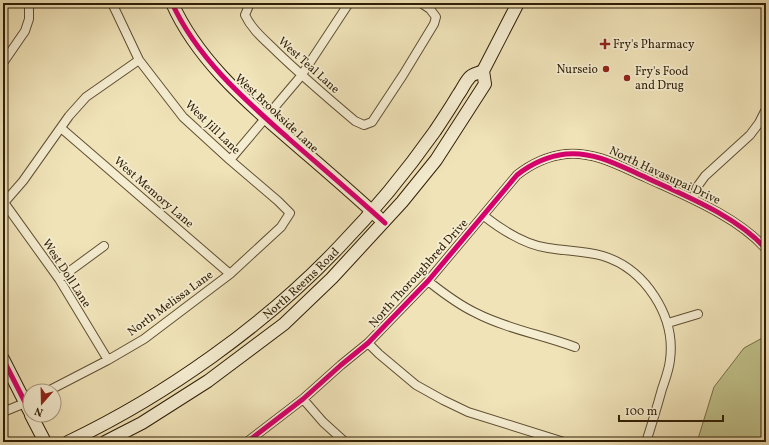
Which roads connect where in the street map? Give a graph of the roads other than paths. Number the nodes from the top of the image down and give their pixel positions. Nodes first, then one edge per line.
1 (30, 3) edge
2 (112, 3) edge
3 (172, 3) edge
4 (250, 3) edge
5 (349, 3) edge
6 (421, 3) edge
7 (518, 3) edge
8 (139, 60) junction
9 (3, 62) edge
10 (483, 71) junction
11 (301, 76) junction
12 (766, 109) edge
13 (266, 118) junction
14 (61, 128) junction
15 (567, 154) joint
16 (230, 160) junction
17 (692, 199) junction
18 (3, 202) edge
19 (372, 212) junction
20 (290, 213) joint
21 (484, 216) junction
22 (384, 223) junction
23 (764, 244) edge
24 (104, 246) dead end
25 (230, 274) junction
26 (58, 279) junction
27 (428, 281) junction
28 (698, 314) dead end
29 (668, 323) junction
30 (368, 343) junction
31 (575, 347) dead end
32 (3, 359) edge
33 (108, 360) junction
34 (62, 384) edge
35 (22, 395) edge
36 (303, 399) junction
37 (22, 409) edge
38 (3, 412) edge
39 (36, 423) edge
40 (45, 442) edge
41 (68, 442) edge
42 (105, 442) edge
43 (247, 442) edge
44 (345, 442) edge
45 (564, 442) edge
46 (646, 442) edge

1 - 9 street
2 - 8 street, West Jill Lane
3 - 13 main road, West Brookside Lane
4 - 11 street, West Teal Lane
5 - 11 street
6 - 11 street, West Teal Lane
7 - 10 main road, North Reems Road
8 - 14 street
8 - 16 street, West Jill Lane
10 - 19 main road, North Reems Road
10 - 22 main road, North Reems Road
11 - 13 street
12 - 17 street
13 - 16 street
13 - 19 main road, West Brookside Lane
14 - 18 street
14 - 25 street, West Memory Lane
15 - 17 street, North Havasupai Drive
15 - 21 street, North Thoroughbred Drive
16 - 20 street, West Jill Lane
17 - 23 street, North Havasupai Drive
18 - 26 street, West Doll Lane
19 - 22 main road, West Brookside Lane
19 - 41 main road, North Reems Road
20 - 25 street, North Melissa Lane
21 - 27 street, North Thoroughbred Drive
21 - 29 street
22 - 42 main road, North Reems Road
24 - 26 street
25 - 33 street, North Melissa Lane
26 - 33 street, West Doll Lane
27 - 30 street, North Thoroughbred Drive
27 - 31 street
28 - 29 street
29 - 46 street
30 - 36 street, North Thoroughbred Drive
30 - 45 street
32 - 35 main road
33 - 34 street, North Melissa Lane
36 - 43 street, North Thoroughbred Drive
36 - 44 street
37 - 38 street
39 - 40 main road

